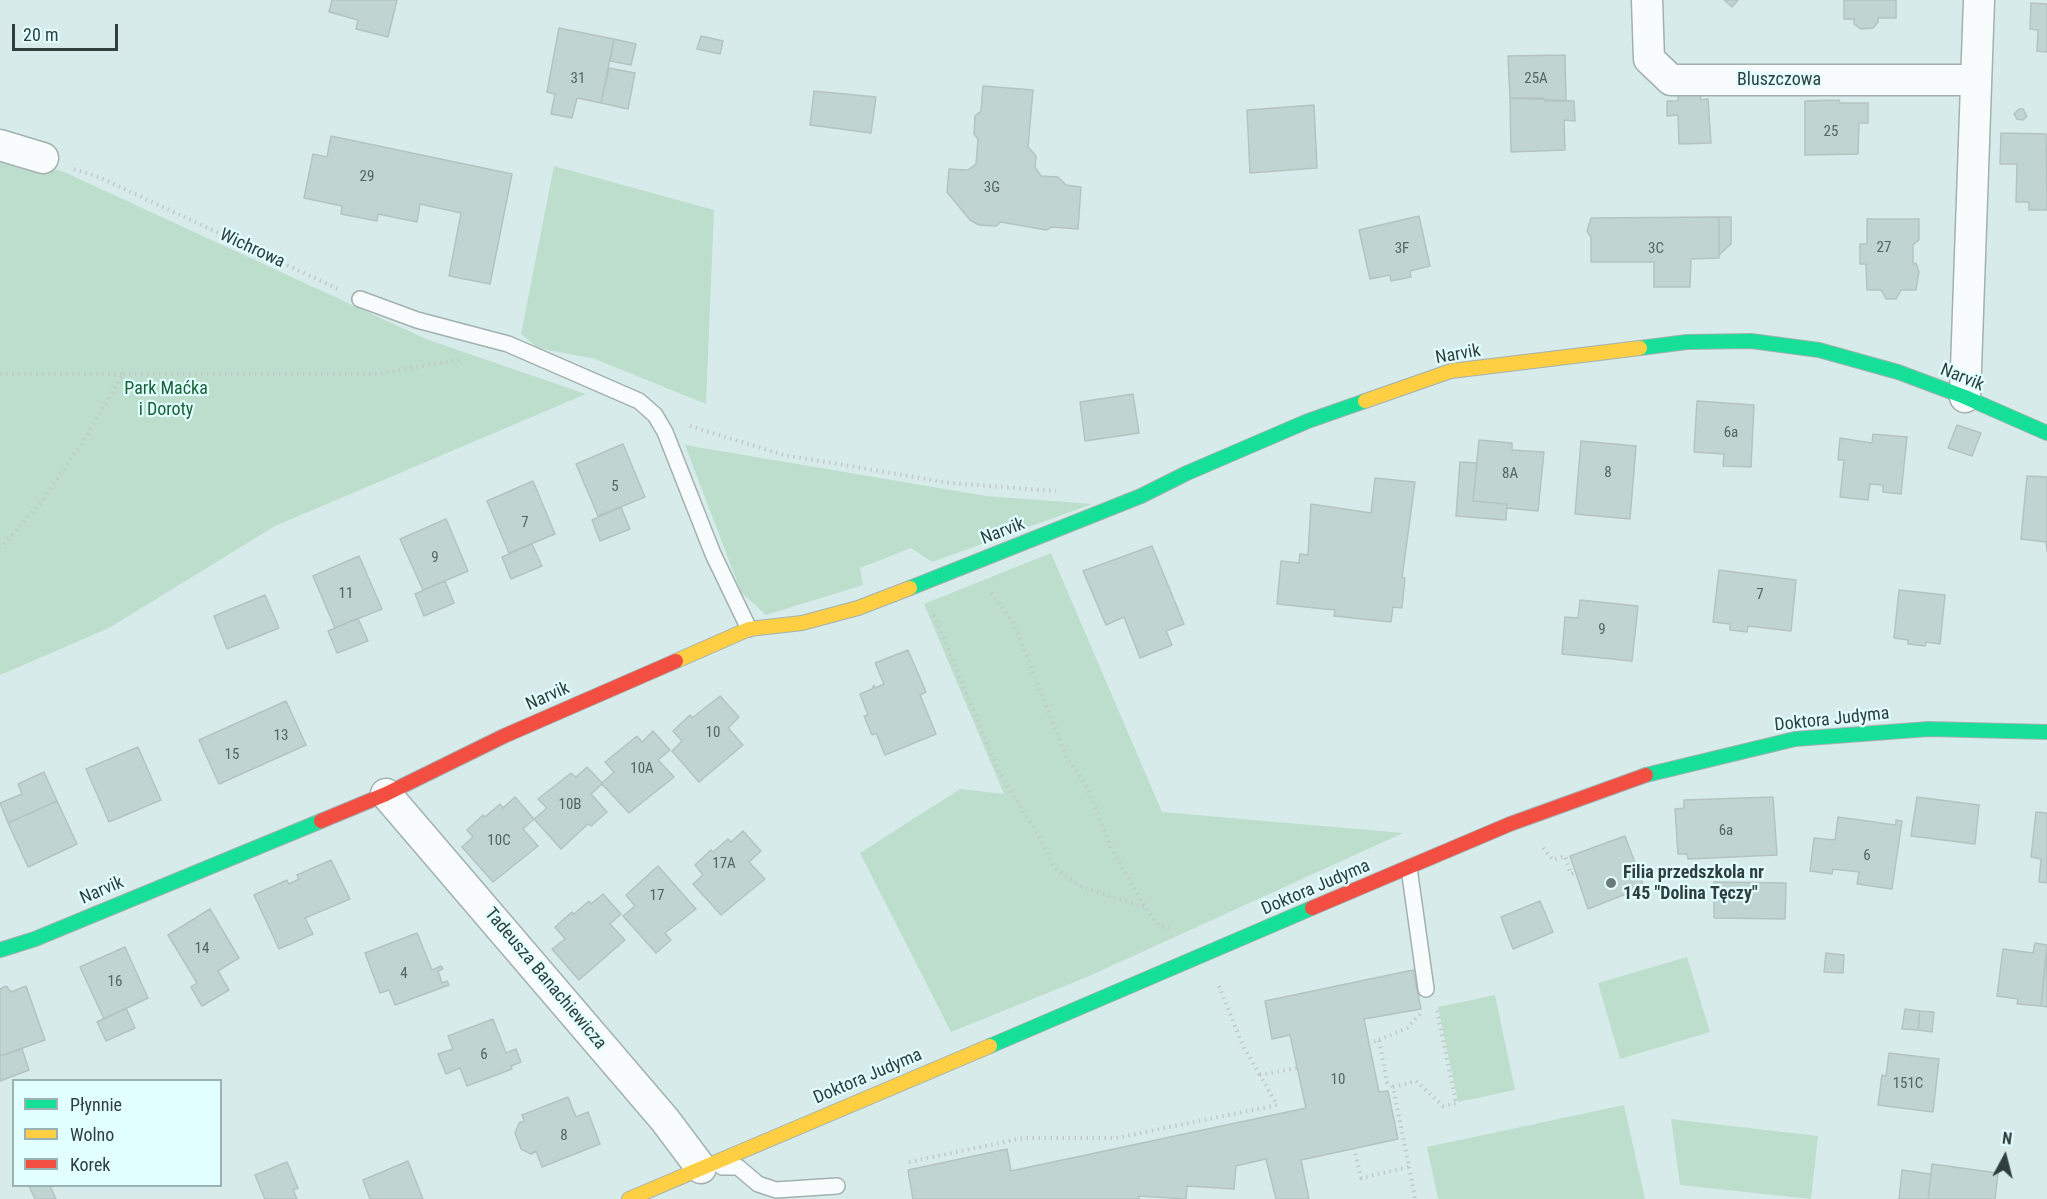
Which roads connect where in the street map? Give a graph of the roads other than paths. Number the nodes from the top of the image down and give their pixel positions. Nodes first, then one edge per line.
1 (1647, 0) edge
2 (1979, 0) edge
3 (1975, 80) junction
4 (0, 145) edge
5 (43, 158) road end
6 (360, 299) road end
7 (1965, 397) junction
8 (2047, 433) edge
9 (749, 629) junction
10 (2047, 732) edge
11 (386, 794) junction
12 (1409, 868) junction
13 (0, 950) edge
14 (1426, 989) dead end
15 (701, 1168) junction
16 (837, 1186) dead end
17 (629, 1199) edge

1 - 3 street, Bluszczowa
2 - 3 street
3 - 7 street
4 - 5 street
6 - 9 lane
7 - 8 street, Narvik
7 - 9 street, Narvik
9 - 11 street, Narvik
10 - 12 street, Doktora Judyma
11 - 13 street, Narvik
11 - 15 street, Tadeusza Banachiewicza
12 - 14 lane
12 - 15 street, Doktora Judyma
15 - 16 lane
15 - 17 street, Doktora Judyma

